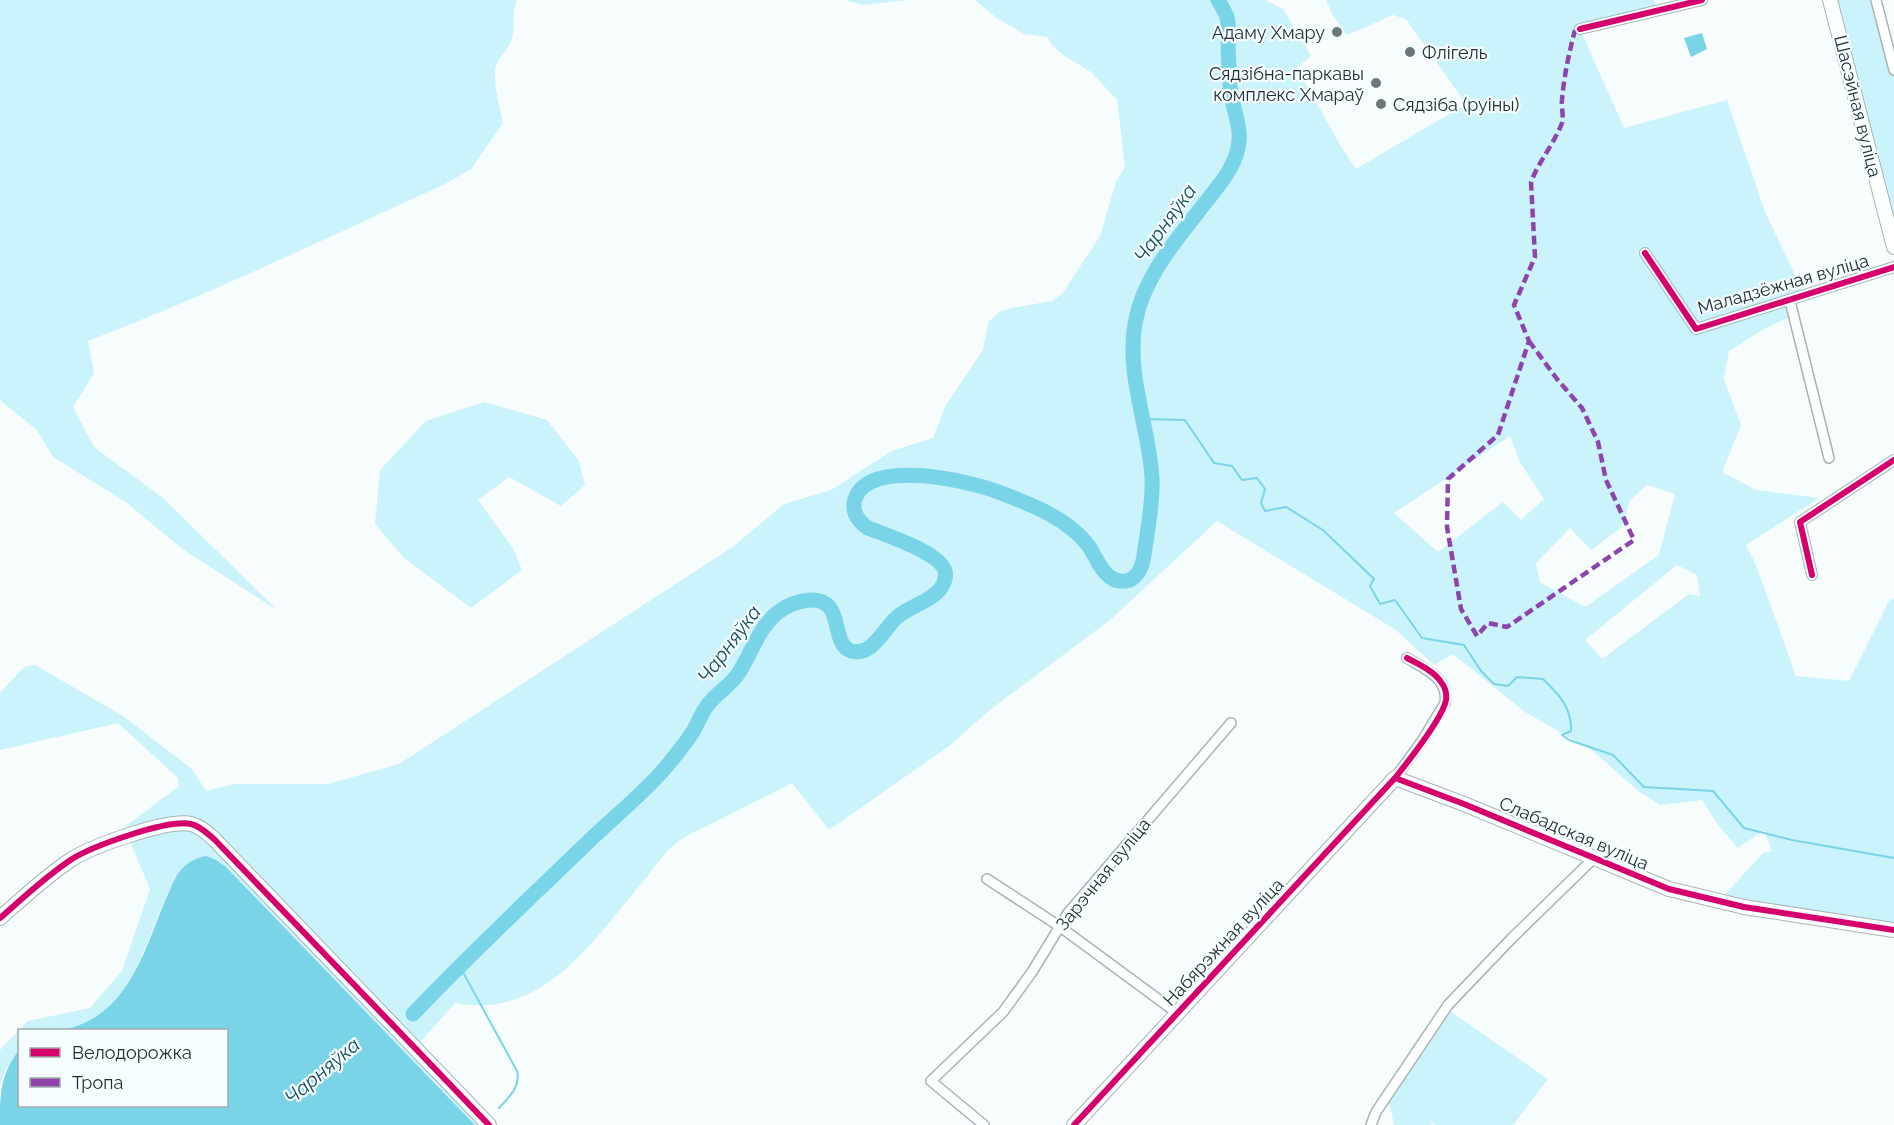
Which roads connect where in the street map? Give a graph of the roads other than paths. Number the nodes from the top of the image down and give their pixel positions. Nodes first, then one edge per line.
1 (1702, 0) edge
2 (1830, 0) edge
3 (1876, 0) edge
4 (1580, 29) dead end
5 (1894, 70) edge
6 (1894, 247) edge
7 (1645, 253) dead end
8 (1894, 267) edge
9 (1790, 301) junction
10 (1829, 458) dead end
11 (1894, 460) edge
12 (1812, 575) dead end
13 (1407, 657) dead end
14 (1231, 723) dead end
15 (1395, 778) junction
16 (1595, 857) junction
17 (987, 879) dead end
18 (0, 918) edge
19 (1059, 926) junction
20 (1894, 930) edge
21 (1177, 1013) junction
22 (489, 1125) edge
23 (984, 1125) edge
24 (1074, 1125) edge
25 (1371, 1125) edge

1 - 4 street
2 - 6 street, Шасэйная вуліца
3 - 5 street
7 - 9 street, Маладзёжная вуліца
8 - 9 street, Маладзёжная вуліца
9 - 10 street, Маладзёжная вуліца
11 - 12 street
13 - 15 street
14 - 19 street, Зарэчная вуліца
15 - 16 street, Слабадская вуліца
15 - 21 street, Набярэжная вуліца
16 - 20 street, Слабадская вуліца
16 - 25 street
17 - 19 street
18 - 22 street
19 - 21 street
19 - 23 street, Зарэчная вуліца
21 - 24 street, Набярэжная вуліца

